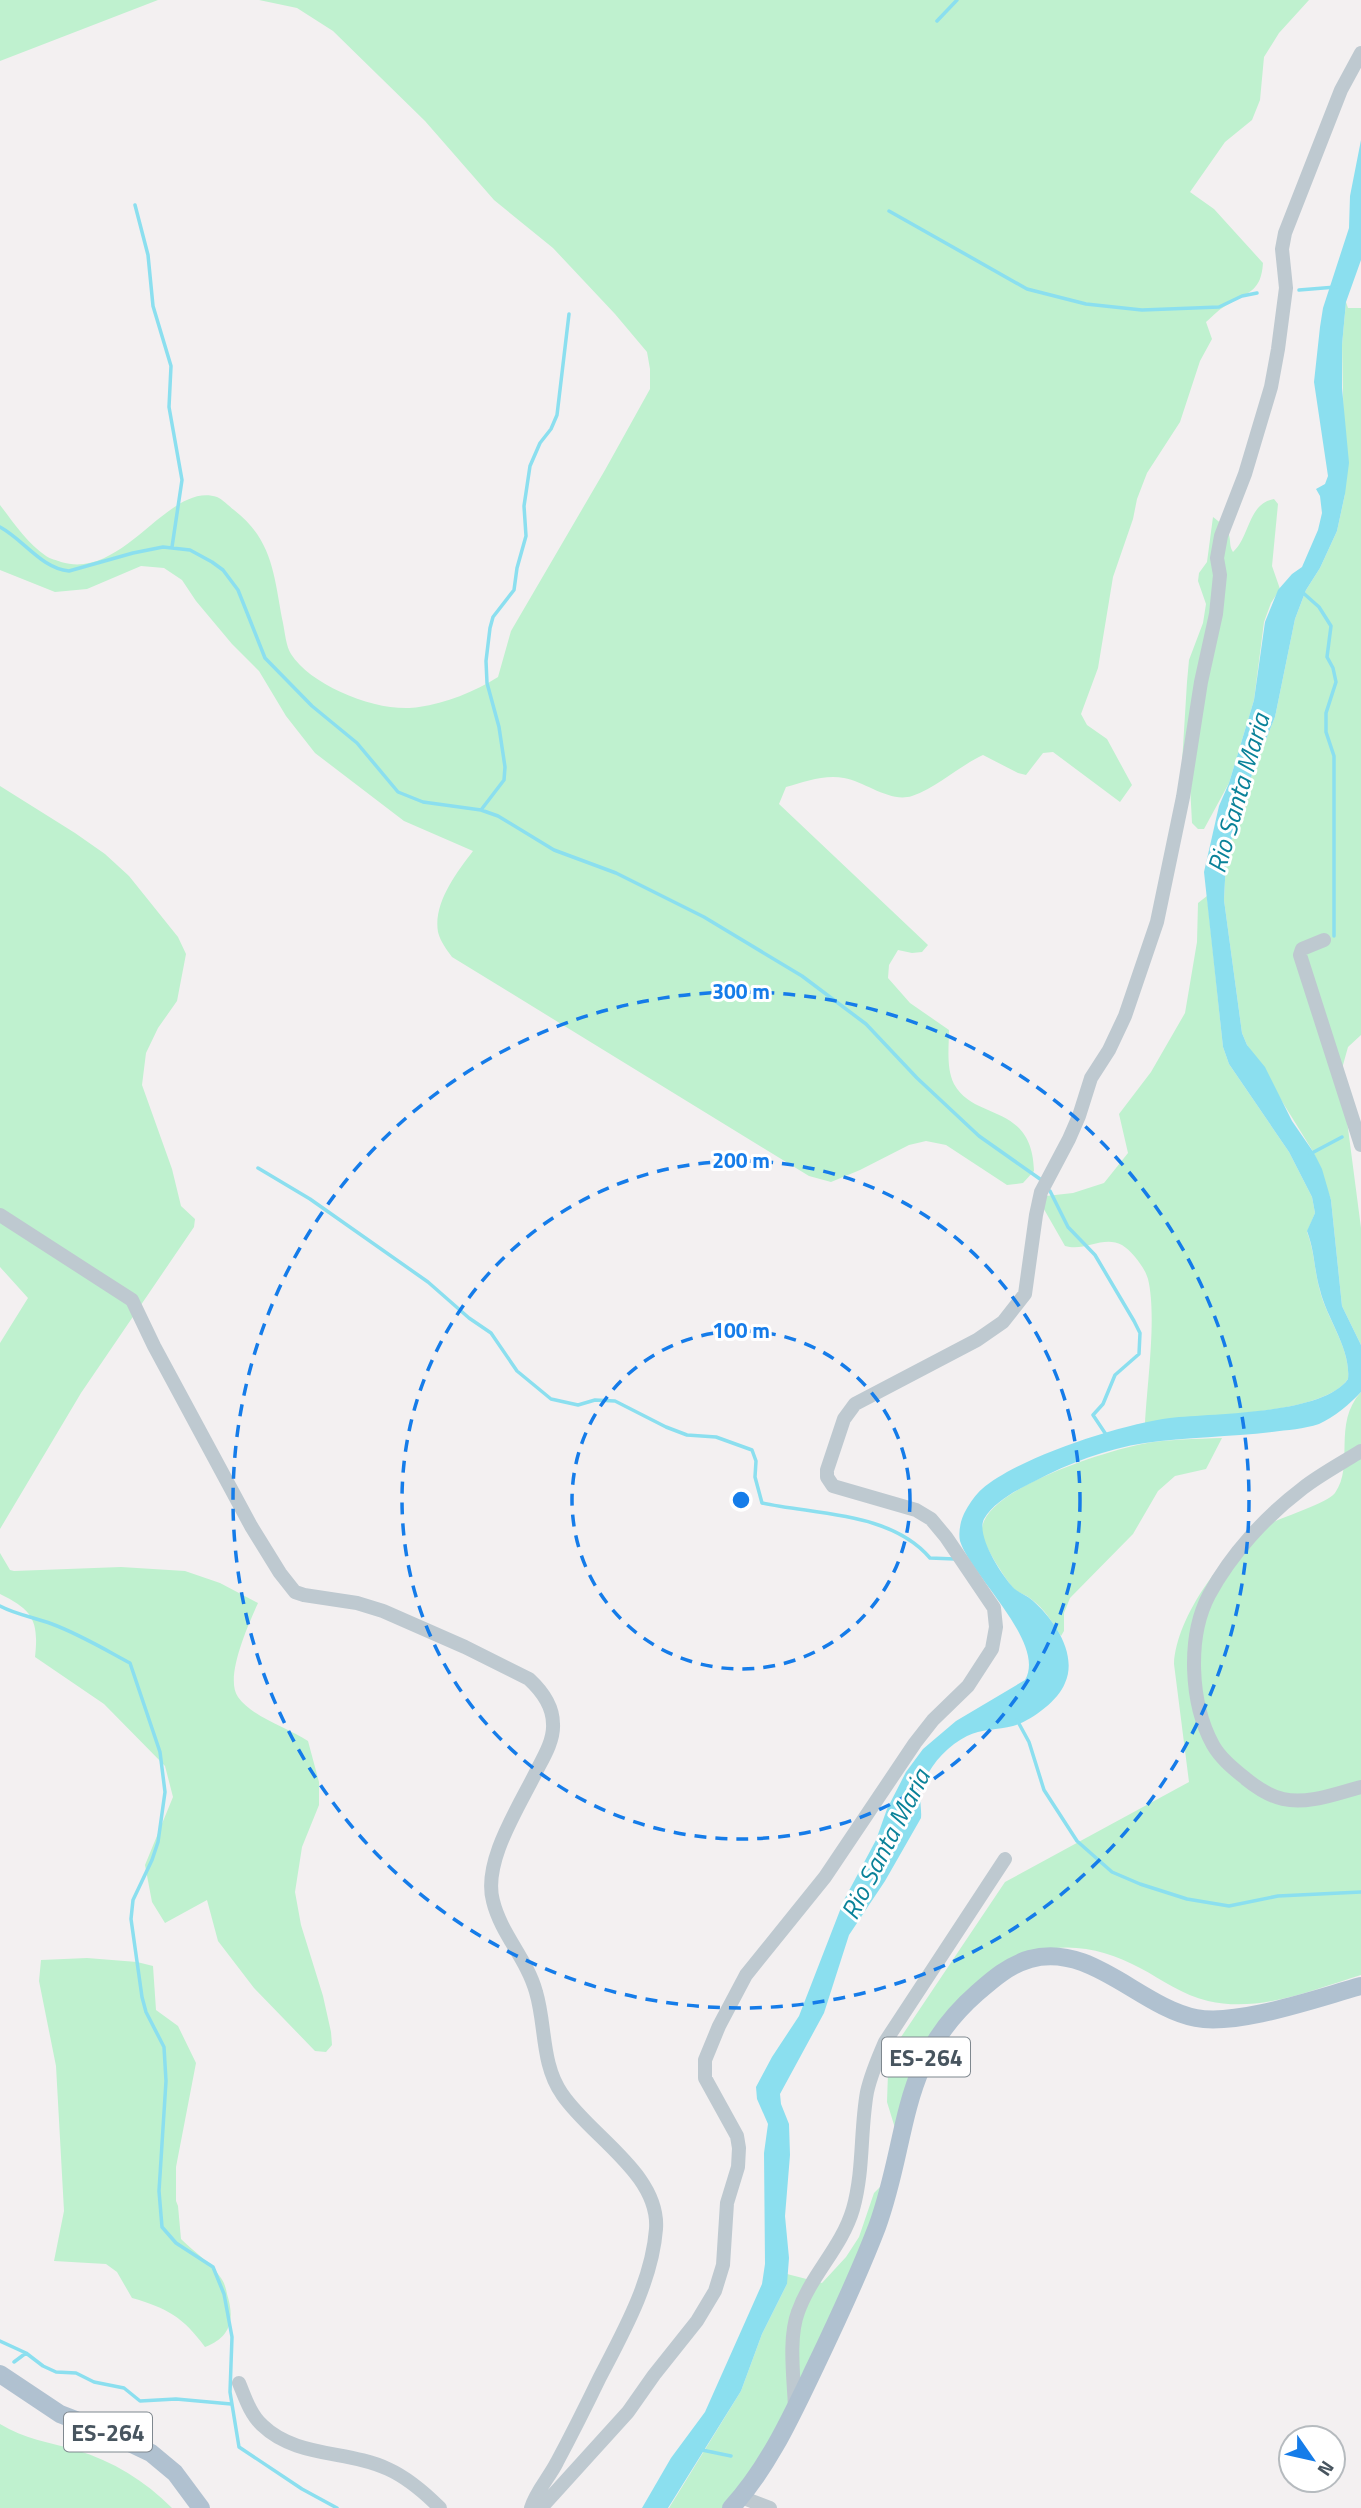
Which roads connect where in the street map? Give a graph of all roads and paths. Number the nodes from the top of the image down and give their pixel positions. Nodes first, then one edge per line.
1 (1361, 53) edge
2 (1324, 940) dead end
3 (1361, 1145) edge
4 (0, 1215) edge
5 (1361, 1451) edge
6 (1361, 1787) edge
7 (1005, 1859) dead end
8 (1361, 1986) edge
9 (0, 2374) edge
10 (239, 2383) dead end
11 (794, 2410) junction
12 (736, 2502) edge
13 (201, 2508) edge
14 (440, 2508) edge
15 (531, 2508) edge
16 (541, 2508) edge
17 (770, 2508) edge

1 - 16 street
2 - 3 street
4 - 15 street
5 - 6 street
7 - 11 street
8 - 11 main road, ES-264
9 - 13 main road, ES-264
10 - 14 street
11 - 12 main road, ES-264
12 - 17 street

